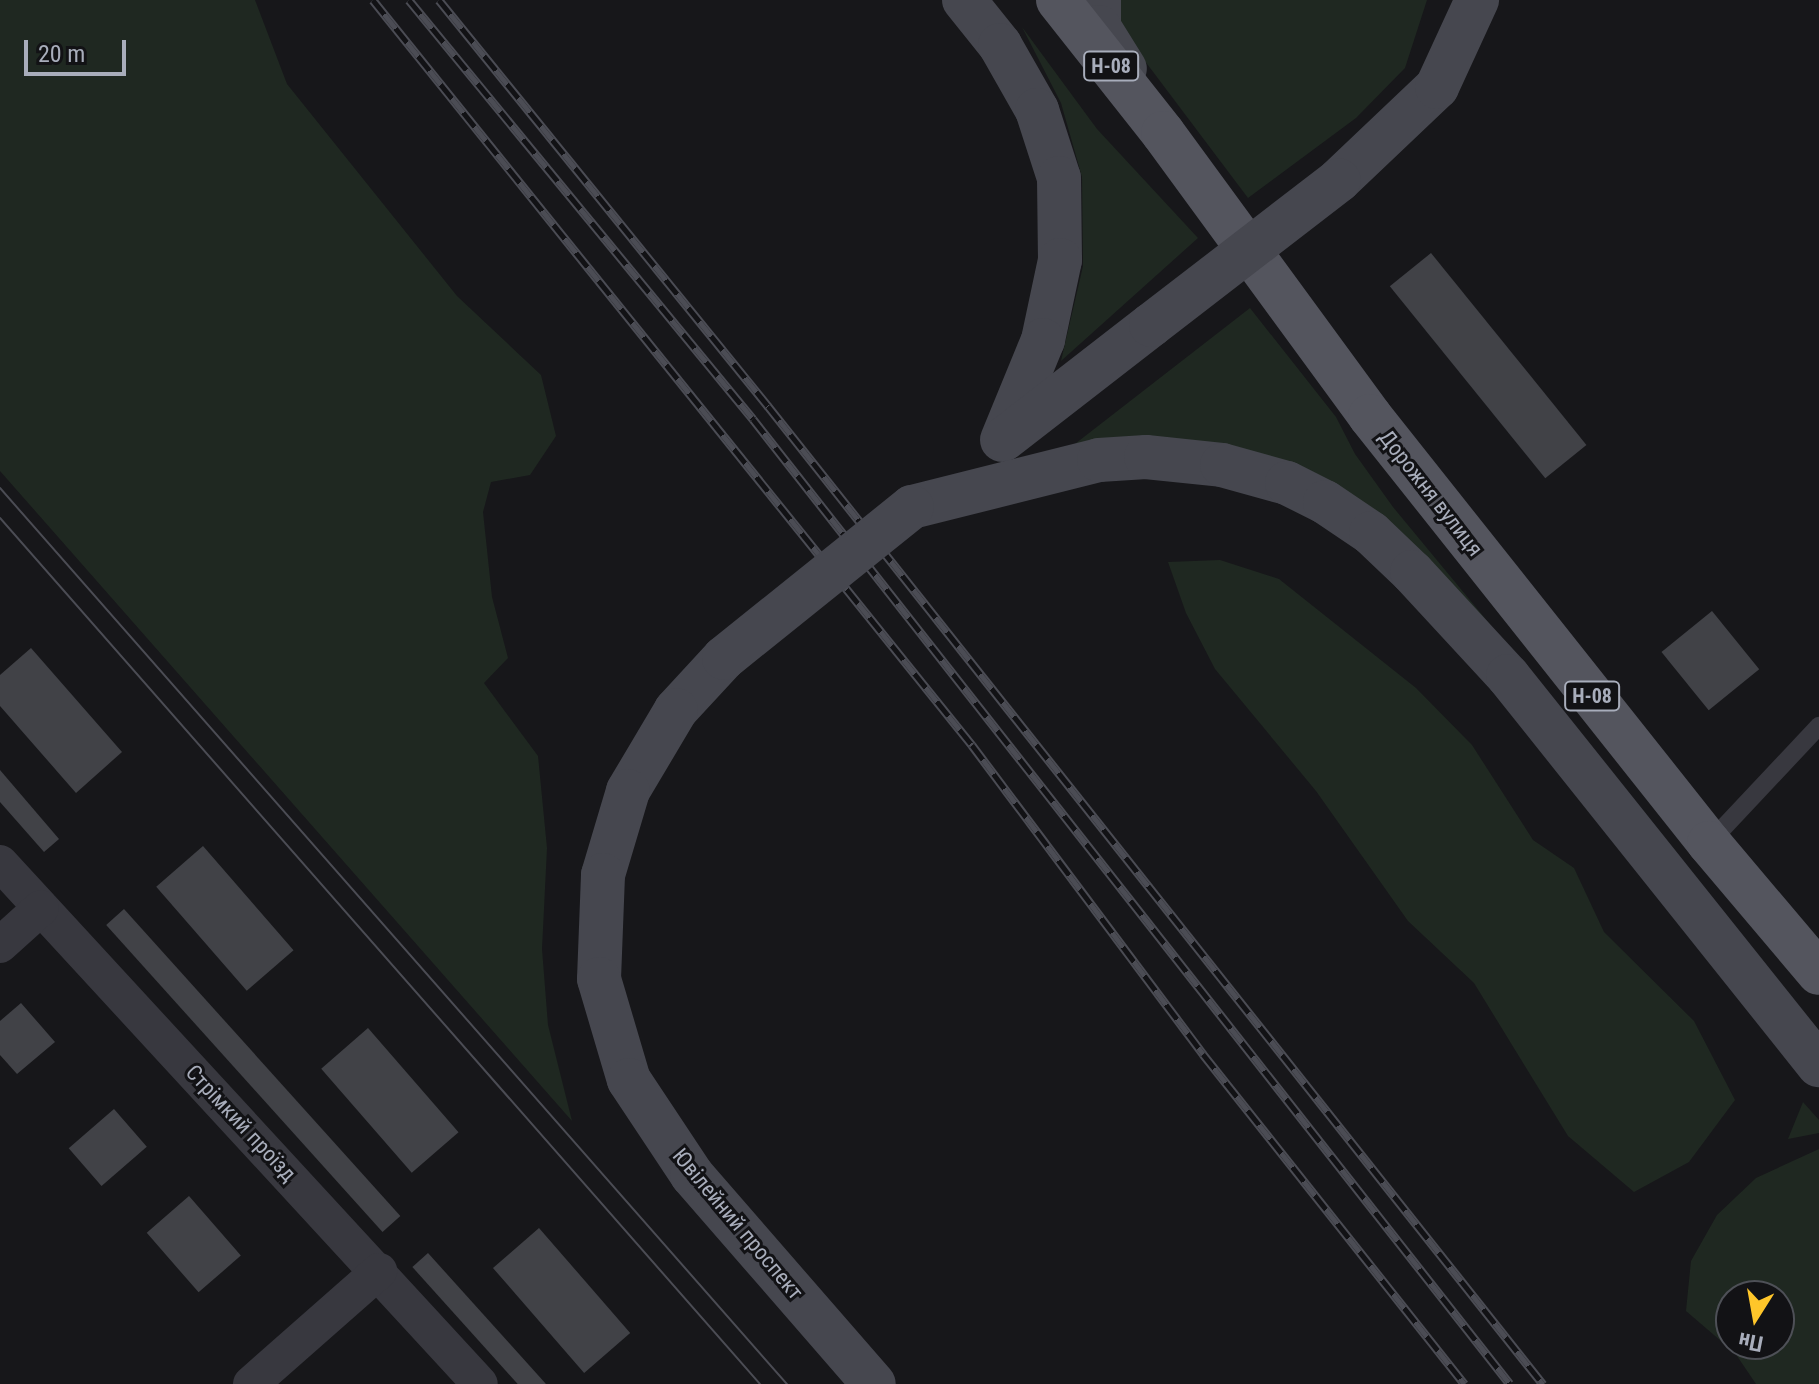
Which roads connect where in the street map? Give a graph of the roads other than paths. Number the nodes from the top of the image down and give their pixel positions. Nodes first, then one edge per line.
1 (964, 0) edge
2 (1058, 0) edge
3 (1099, 0) edge
4 (1477, 0) edge
5 (1163, 133) junction
6 (1002, 440) junction
7 (912, 507) junction
8 (1819, 726) edge
9 (1709, 843) junction
10 (0, 863) edge
11 (41, 908) junction
12 (0, 945) edge
13 (1819, 973) edge
14 (1819, 1065) edge
15 (379, 1271) junction
16 (251, 1384) edge
17 (480, 1384) edge
18 (874, 1384) edge

1 - 6 main road
2 - 5 main road, Дорожня вулиця / Н-08
3 - 5 main road
4 - 6 main road, Ювілейний проспект, bridge
5 - 9 main road, Дорожня вулиця / Н-08
6 - 7 main road, Ювілейний проспект
7 - 14 main road
7 - 18 main road, Ювілейний проспект, bridge
8 - 9 lane
9 - 13 main road, Дорожня вулиця / Н-08
10 - 11 street, Стрімкий проїзд
11 - 12 street
11 - 15 street, Стрімкий проїзд
15 - 16 street
15 - 17 street, Стрімкий проїзд

